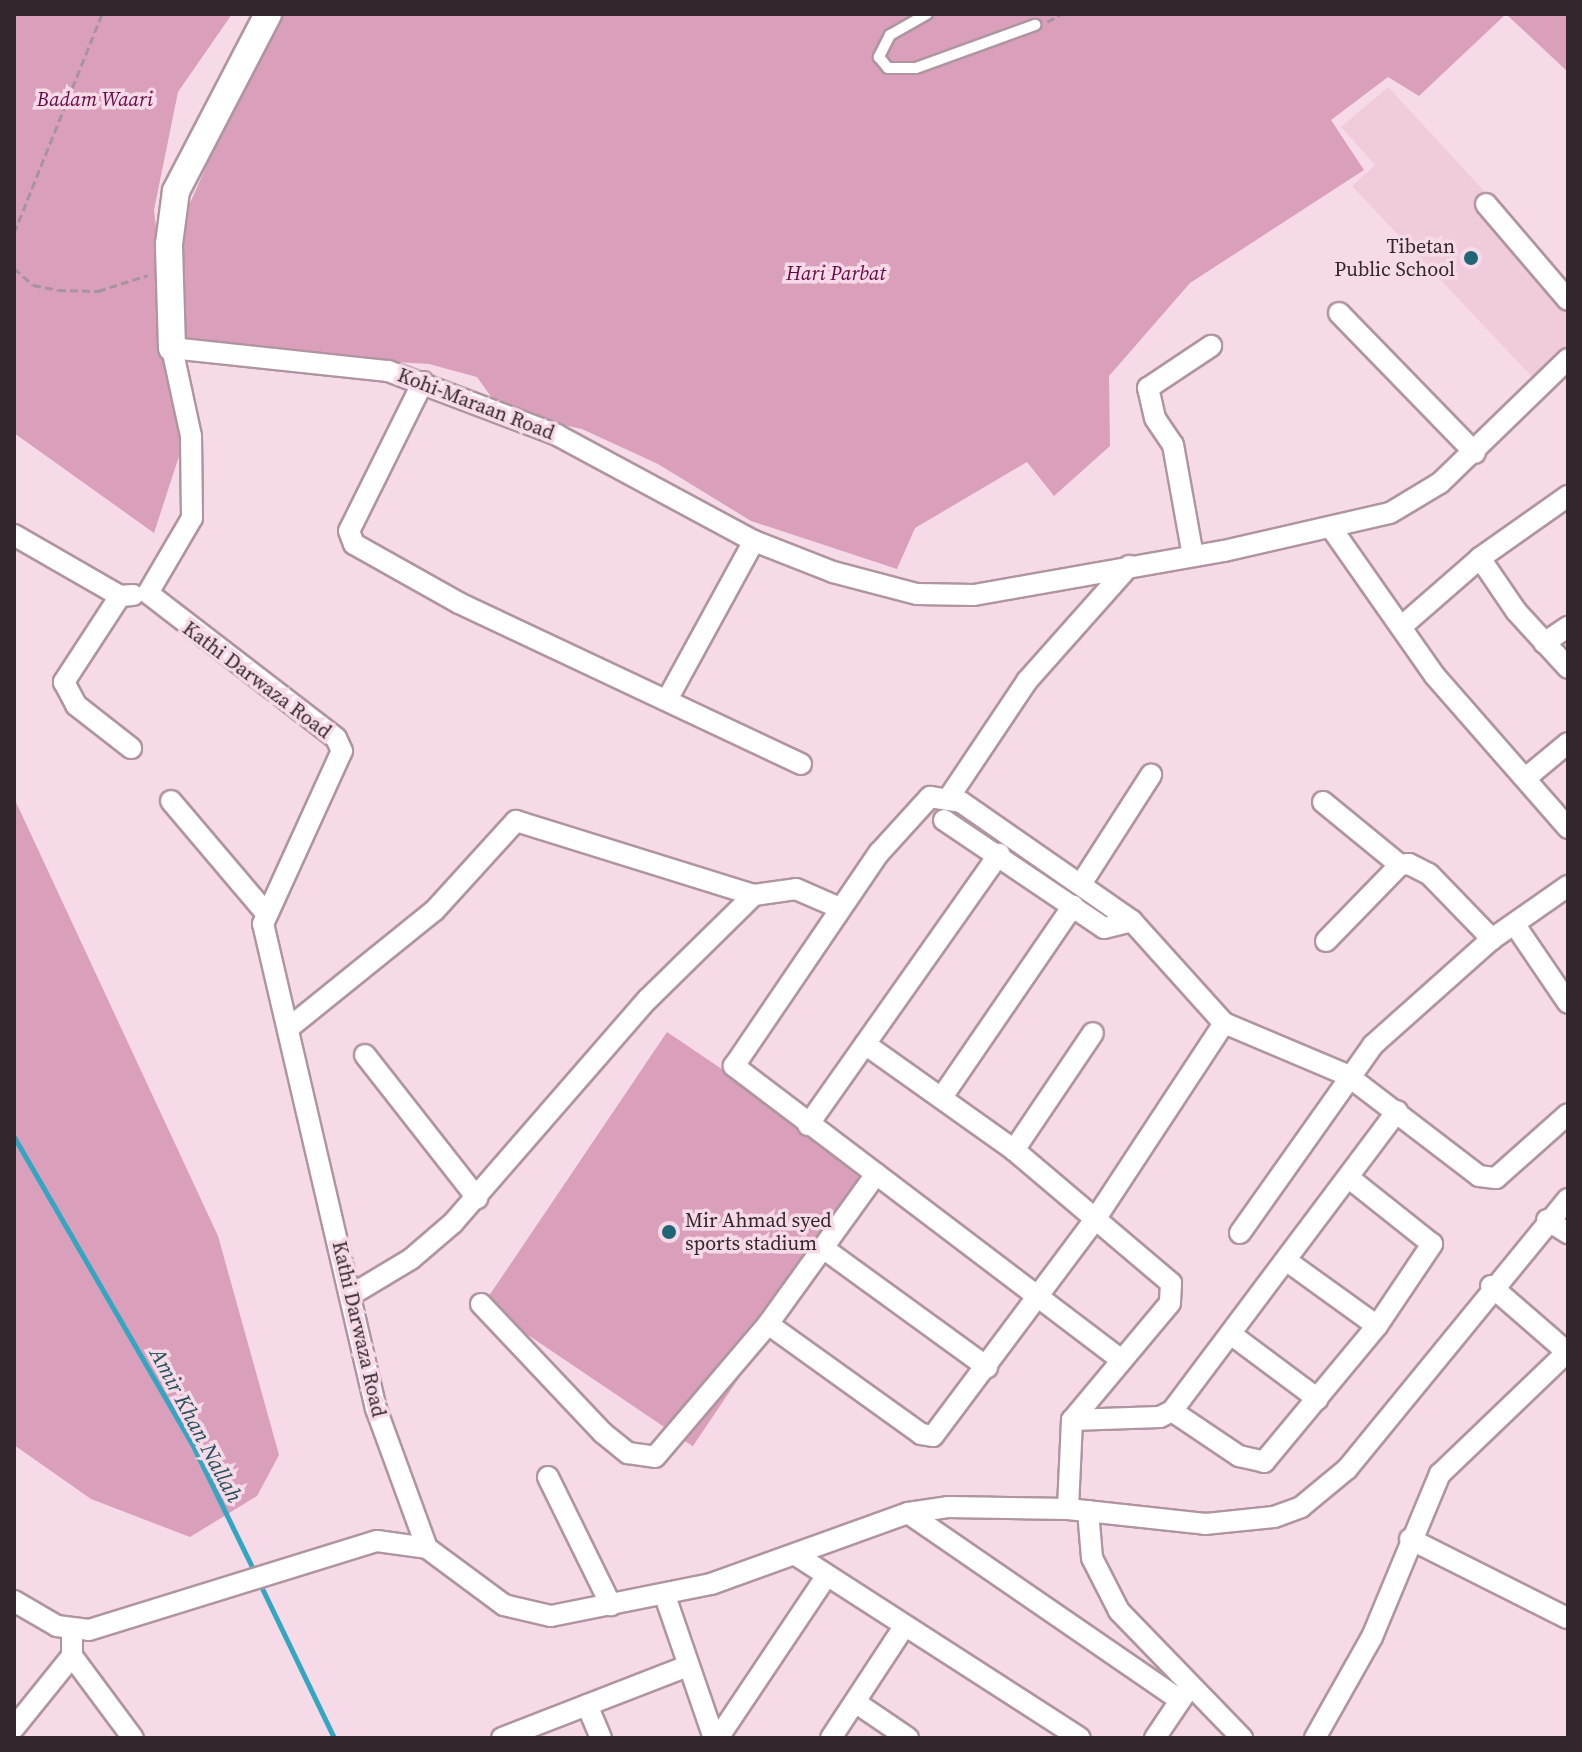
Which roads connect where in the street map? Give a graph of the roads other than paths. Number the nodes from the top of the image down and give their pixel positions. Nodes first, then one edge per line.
1 (268, 14) edge
2 (927, 14) edge
3 (1035, 25) dead end
4 (1486, 204) dead end
5 (1568, 300) edge
6 (1339, 313) dead end
7 (1211, 346) dead end
8 (172, 348) junction
9 (1565, 371) edge
10 (423, 382) junction
11 (1475, 453) junction
12 (1568, 496) edge
13 (1332, 529) junction
14 (14, 535) edge
15 (754, 541) junction
16 (1193, 556) junction
17 (1480, 558) junction
18 (1129, 566) junction
19 (148, 593) junction
20 (120, 596) junction
21 (1401, 627) junction
22 (1568, 627) edge
23 (1544, 643) junction
24 (1568, 668) edge
25 (668, 698) junction
26 (1568, 743) edge
27 (131, 748) dead end
28 (801, 764) dead end
29 (1151, 775) dead end
30 (1527, 777) junction
31 (948, 799) junction
32 (171, 801) dead end
33 (1323, 802) dead end
34 (944, 820) dead end
35 (1568, 828) edge
36 (999, 854) junction
37 (1400, 865) junction
38 (1081, 884) junction
39 (1566, 892) edge
40 (754, 895) junction
41 (1073, 906) junction
42 (840, 908) junction
43 (265, 912) junction
44 (1132, 921) junction
45 (1515, 925) junction
46 (1492, 939) junction
47 (1326, 941) dead end
48 (1568, 1003) edge
49 (1224, 1023) junction
50 (290, 1027) junction
51 (1093, 1033) dead end
52 (865, 1044) junction
53 (365, 1055) dead end
54 (1347, 1075) junction
55 (942, 1097) junction
56 (1397, 1111) junction
57 (1568, 1114) edge
58 (808, 1125) junction
59 (1014, 1150) junction
60 (876, 1174) junction
61 (1349, 1178) junction
62 (477, 1198) junction
63 (1568, 1199) edge
64 (1096, 1218) junction
65 (1547, 1220) junction
66 (1240, 1233) dead end
67 (1568, 1233) edge
68 (823, 1248) junction
69 (1287, 1261) junction
70 (1491, 1286) junction
71 (1041, 1294) junction
72 (351, 1295) junction
73 (481, 1304) dead end
74 (768, 1324) junction
75 (1377, 1326) junction
76 (1232, 1335) junction
77 (1567, 1352) edge
78 (1120, 1359) junction
79 (987, 1367) junction
80 (1318, 1399) junction
81 (1172, 1411) junction
82 (1072, 1420) junction
83 (548, 1477) dead end
84 (1078, 1510) junction
85 (908, 1513) junction
86 (1410, 1539) junction
87 (427, 1548) junction
88 (799, 1557) junction
89 (825, 1578) junction
90 (665, 1596) junction
91 (14, 1601) edge
92 (611, 1605) junction
93 (1567, 1618) edge
94 (904, 1627) junction
95 (72, 1631) junction
96 (72, 1656) junction
97 (685, 1667) junction
98 (1184, 1694) junction
99 (855, 1702) junction
100 (587, 1705) junction
101 (14, 1728) edge
102 (1053, 1731) edge
103 (133, 1738) edge
104 (502, 1738) edge
105 (601, 1738) edge
106 (716, 1738) edge
107 (831, 1738) edge
108 (908, 1738) edge
109 (1080, 1738) edge
110 (1155, 1738) edge
111 (1242, 1738) edge
112 (1315, 1738) edge

1 - 8 street
2 - 3 lane
4 - 5 street
6 - 11 street
7 - 16 street
8 - 10 street, Kohi-Maraan Road
8 - 19 street
9 - 11 street, Kohi-Maraan Road
10 - 15 street, Kohi-Maraan Road
10 - 25 street
11 - 13 street, Kohi-Maraan Road
12 - 17 street
13 - 16 street, Kohi-Maraan Road
13 - 21 street
14 - 20 street
15 - 18 street, Kohi-Maraan Road
15 - 25 street
16 - 18 street, Kohi-Maraan Road
17 - 21 street
17 - 23 street
18 - 31 street
19 - 20 street
19 - 43 street, Kathi Darwaza Road
20 - 27 street
21 - 30 street
22 - 23 street
23 - 24 street
25 - 28 street
26 - 30 street
29 - 38 street
30 - 35 street
31 - 38 street
31 - 42 street
32 - 43 street
33 - 37 street
34 - 36 street
36 - 41 street
36 - 52 street
37 - 46 street
37 - 47 street
38 - 44 street
39 - 45 street
40 - 42 street
40 - 50 street
40 - 62 street
41 - 44 street
41 - 55 street
42 - 58 street
43 - 50 street, Kathi Darwaza Road
44 - 49 street
45 - 46 street
45 - 48 street
46 - 54 street
49 - 54 street
49 - 64 street
50 - 72 street, Kathi Darwaza Road
51 - 59 street
52 - 55 street
52 - 58 street
53 - 62 street
54 - 56 street
54 - 66 street
55 - 59 street
56 - 57 street
56 - 61 street
58 - 60 street
59 - 64 street
60 - 68 street
60 - 71 street
61 - 69 street
61 - 75 street
62 - 72 street
63 - 65 street
64 - 71 street
64 - 78 street
65 - 67 street
65 - 70 street
68 - 74 street
68 - 79 street
69 - 75 street
69 - 76 street
70 - 77 street
70 - 84 street
71 - 78 street
71 - 79 street
72 - 87 street, Kathi Darwaza Road
73 - 74 street
74 - 79 street
75 - 80 street
76 - 80 street
76 - 81 street
77 - 86 street
78 - 82 street
80 - 81 street
81 - 82 street
82 - 84 street
83 - 92 street
84 - 85 street
84 - 98 street
85 - 88 street
85 - 98 street
86 - 93 street
86 - 112 street
87 - 92 street
87 - 95 street
88 - 89 street
88 - 90 street
89 - 94 street
89 - 106 street
90 - 92 street
90 - 97 street
91 - 95 street
94 - 99 street
94 - 102 street
95 - 96 street
96 - 101 street
96 - 103 street
97 - 100 street
97 - 106 street
98 - 110 street
98 - 111 street
99 - 107 street
99 - 108 street
100 - 104 street
100 - 105 street
102 - 109 street

